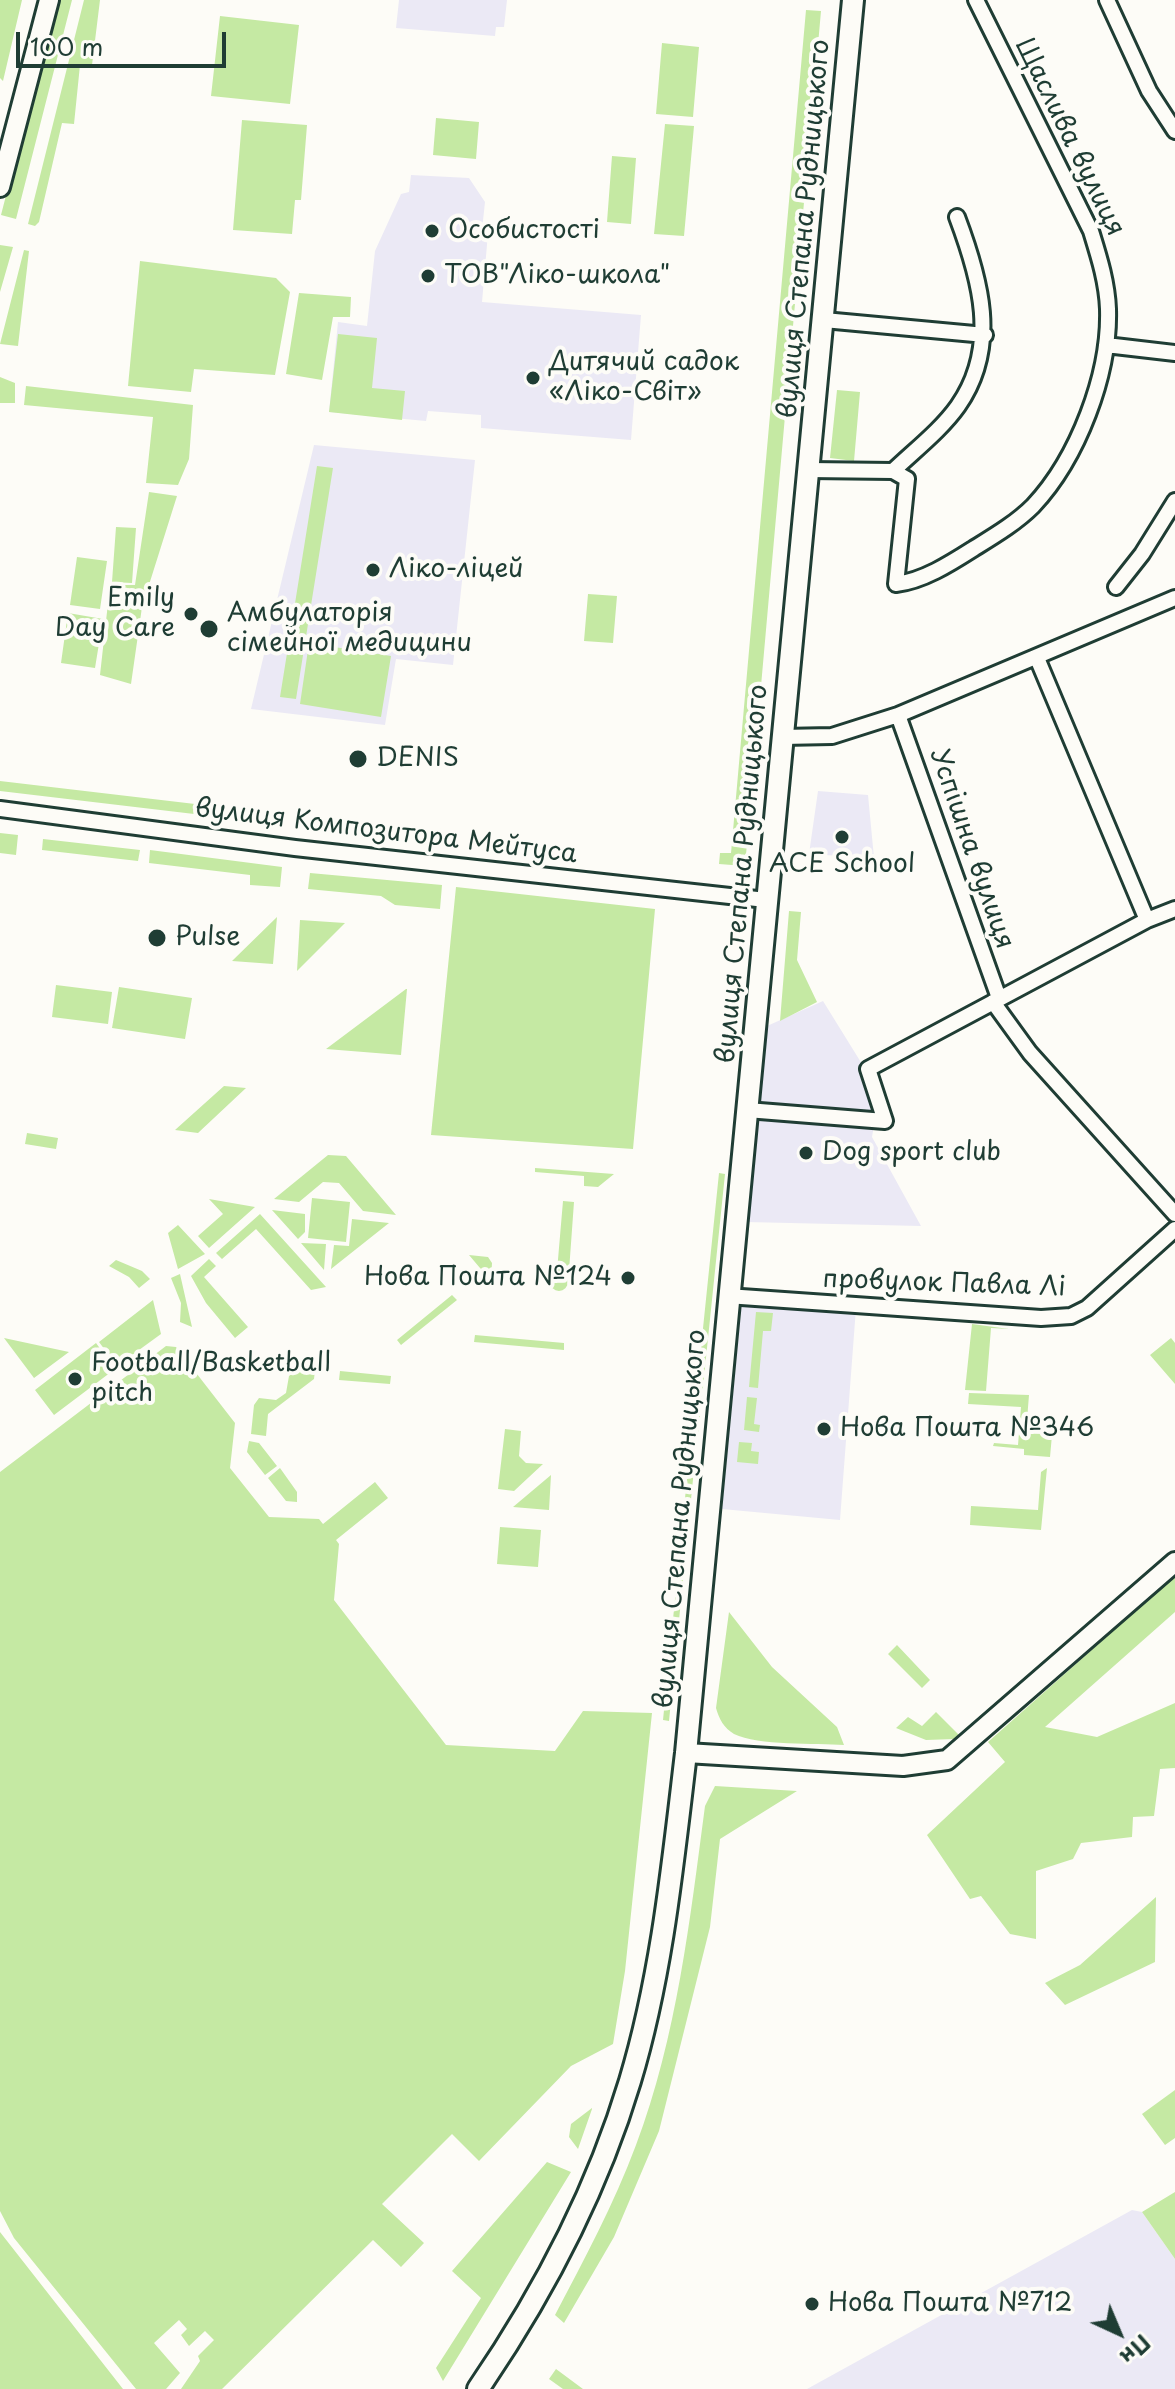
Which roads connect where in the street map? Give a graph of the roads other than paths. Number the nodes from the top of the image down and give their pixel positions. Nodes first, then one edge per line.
1 (49, 0) edge
2 (853, 0) edge
3 (976, 0) edge
4 (1107, 0) edge
5 (1175, 131) edge
6 (0, 187) edge
7 (957, 217) dead end
8 (824, 320) junction
9 (985, 335) junction
10 (1106, 345) junction
11 (1175, 353) edge
12 (809, 470) junction
13 (893, 471) junction
14 (1175, 501) edge
15 (1116, 587) dead end
16 (1175, 598) edge
17 (1037, 658) junction
18 (898, 715) junction
19 (782, 737) junction
20 (0, 809) edge
21 (766, 900) junction
22 (1175, 909) edge
23 (1147, 920) junction
24 (996, 1000) junction
25 (756, 1111) junction
26 (1175, 1214) edge
27 (1175, 1229) edge
28 (727, 1296) junction
29 (1175, 1562) edge
30 (686, 1753) junction
31 (478, 2389) edge

1 - 6 street
2 - 8 main road, вулиця Степана Рудницького
3 - 10 street, Щаслива вулиця
4 - 5 street
7 - 9 street
8 - 9 street
8 - 12 main road, вулиця Степана Рудницького
9 - 13 street
10 - 11 street
10 - 13 street, Щаслива вулиця
12 - 13 street
12 - 19 main road, вулиця Степана Рудницького
14 - 15 street
16 - 17 street
17 - 18 street
17 - 23 street
18 - 19 street
18 - 24 street, Успішна вулиця
19 - 21 main road, вулиця Степана Рудницького
20 - 21 street, вулиця Композитора Мейтуса
21 - 25 main road, вулиця Степана Рудницького
22 - 23 street
23 - 24 street
24 - 25 street
24 - 26 street, Успішна вулиця
25 - 28 main road, вулиця Степана Рудницького
27 - 28 street, провулок Павла Лі
28 - 30 main road, вулиця Степана Рудницького
29 - 30 street
30 - 31 main road, вулиця Степана Рудницького

